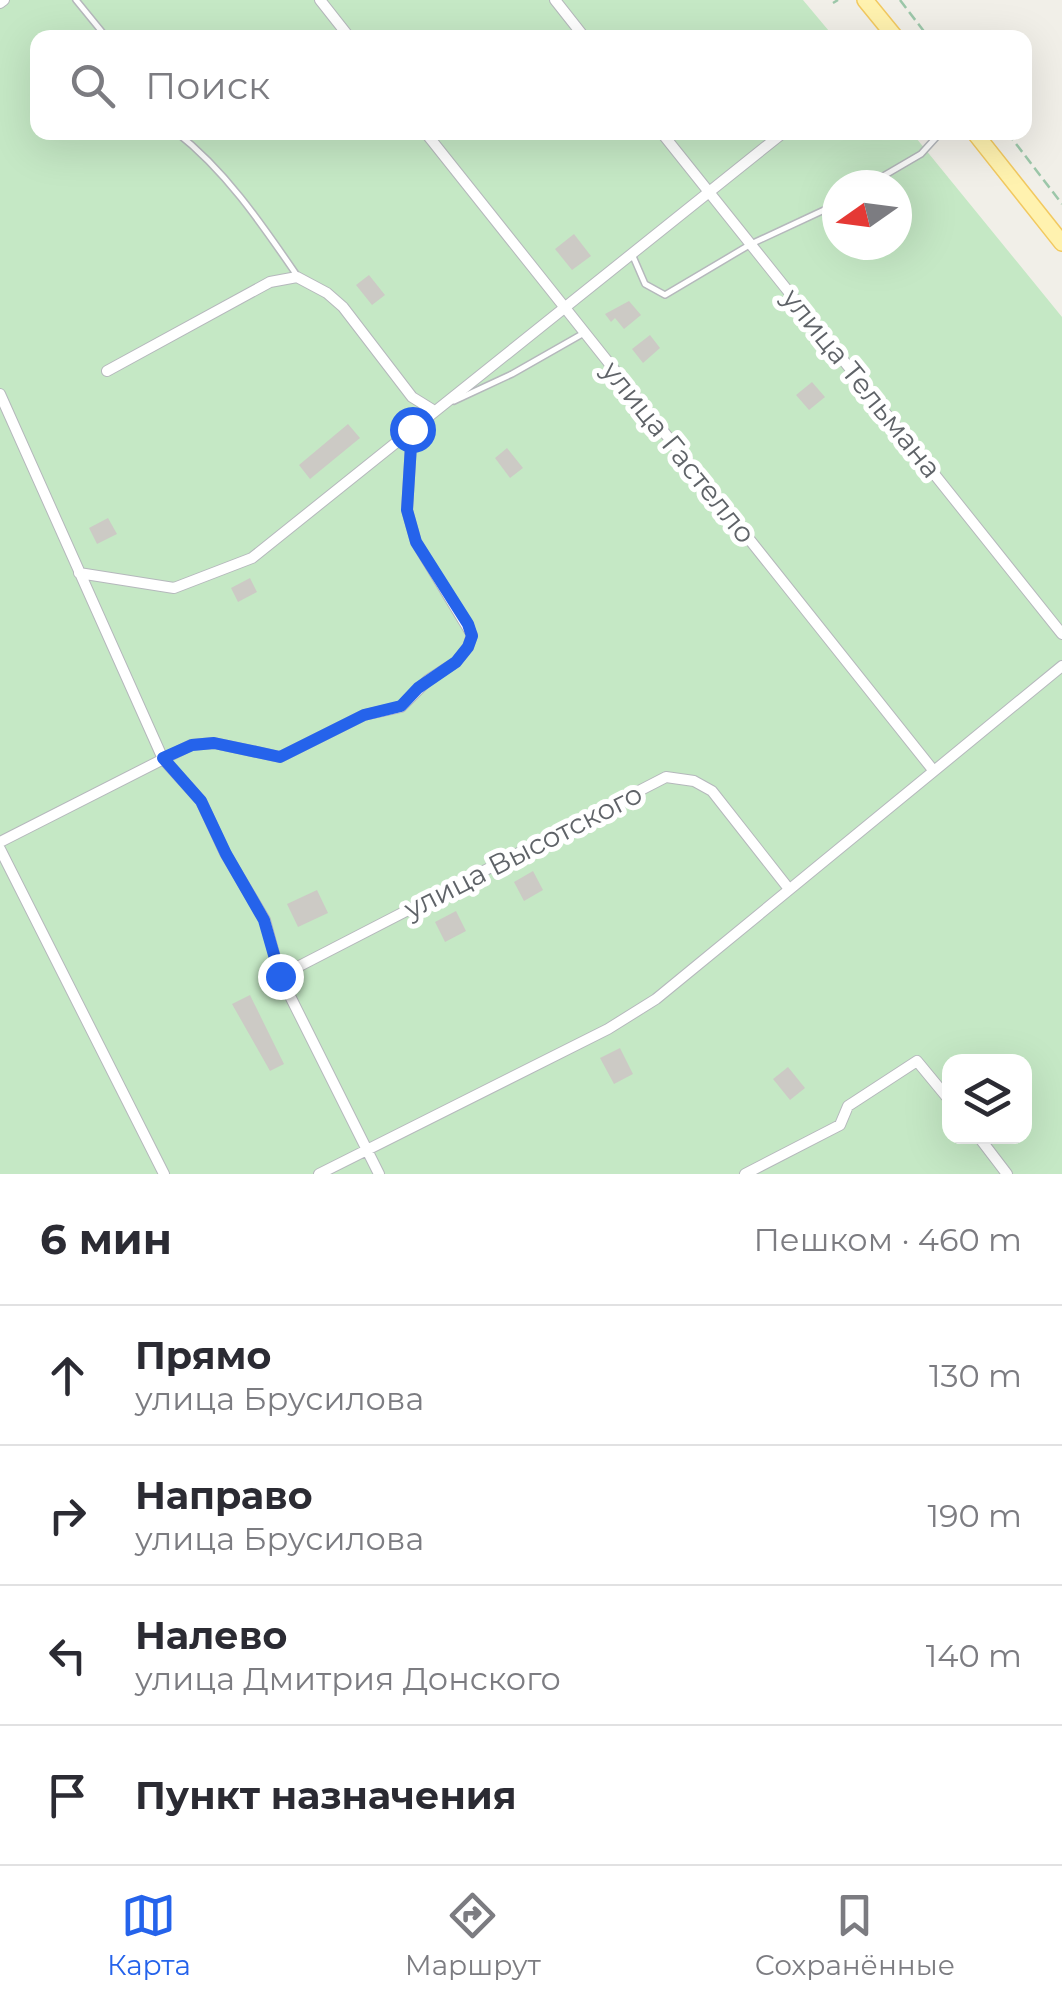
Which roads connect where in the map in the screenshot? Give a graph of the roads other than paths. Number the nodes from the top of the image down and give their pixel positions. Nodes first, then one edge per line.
1 (76, 0) edge
2 (320, 0) edge
3 (555, 0) edge
4 (865, 0) edge
5 (100, 30) edge
6 (344, 30) edge
7 (579, 30) edge
8 (889, 30) edge
9 (186, 140) edge
10 (431, 140) edge
11 (666, 140) edge
12 (774, 140) edge
13 (934, 140) edge
14 (980, 140) edge
15 (894, 170) edge
16 (709, 193) junction
17 (822, 211) edge
18 (1062, 243) edge
19 (751, 244) junction
20 (632, 254) junction
21 (298, 277) junction
22 (565, 309) junction
23 (584, 333) junction
24 (107, 372) dead end
25 (0, 394) edge
26 (433, 410) junction
27 (412, 429) junction
28 (79, 573) junction
29 (1062, 634) edge
30 (1062, 666) edge
31 (163, 758) junction
32 (933, 770) junction
33 (0, 846) edge
34 (789, 889) junction
35 (280, 976) junction
36 (942, 1091) edge
37 (984, 1144) edge
38 (368, 1150) junction
39 (164, 1174) edge
40 (320, 1174) edge
41 (379, 1174) edge
42 (745, 1174) edge
43 (1008, 1174) edge

1 - 5 lane
2 - 6 street
3 - 7 street
4 - 8 main road
9 - 21 lane
10 - 22 street, улица Гастелло
11 - 16 street, улица Тельмана
12 - 16 street
13 - 15 lane
14 - 18 main road
16 - 19 street, улица Тельмана
16 - 20 street
17 - 19 lane
19 - 20 lane
19 - 29 street, улица Тельмана
20 - 22 street
21 - 24 street
21 - 26 street
22 - 23 street, улица Гастелло
22 - 26 street
23 - 26 lane
23 - 32 street, улица Гастелло
25 - 28 street
26 - 27 street
27 - 28 street
27 - 31 street
28 - 31 street
30 - 32 street
31 - 33 street
31 - 35 street
32 - 34 street
33 - 39 street
34 - 35 street, улица Высотского
34 - 38 street
35 - 38 street
36 - 42 street
37 - 43 street
38 - 40 street
38 - 41 street

